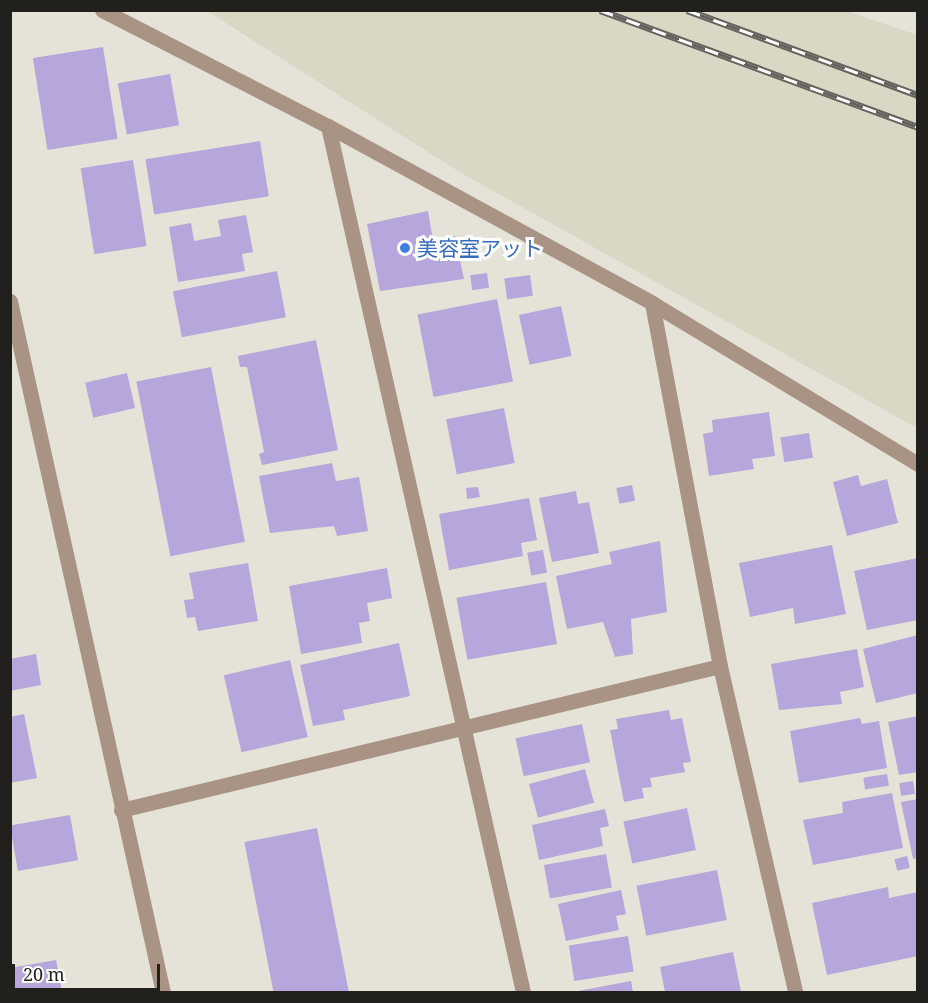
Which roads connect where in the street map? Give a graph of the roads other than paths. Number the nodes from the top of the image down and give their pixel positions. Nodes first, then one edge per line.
1 (102, 10) edge
2 (328, 126) junction
3 (652, 303) junction
4 (11, 304) edge
5 (918, 464) edge
6 (720, 666) junction
7 (462, 725) junction
8 (122, 810) junction
9 (163, 993) edge
10 (523, 993) edge
11 (795, 993) edge

1 - 2 street
2 - 3 street
2 - 7 street
3 - 5 street
3 - 6 street
4 - 8 street
6 - 7 street
6 - 11 street
7 - 8 street
7 - 10 street
8 - 9 street

